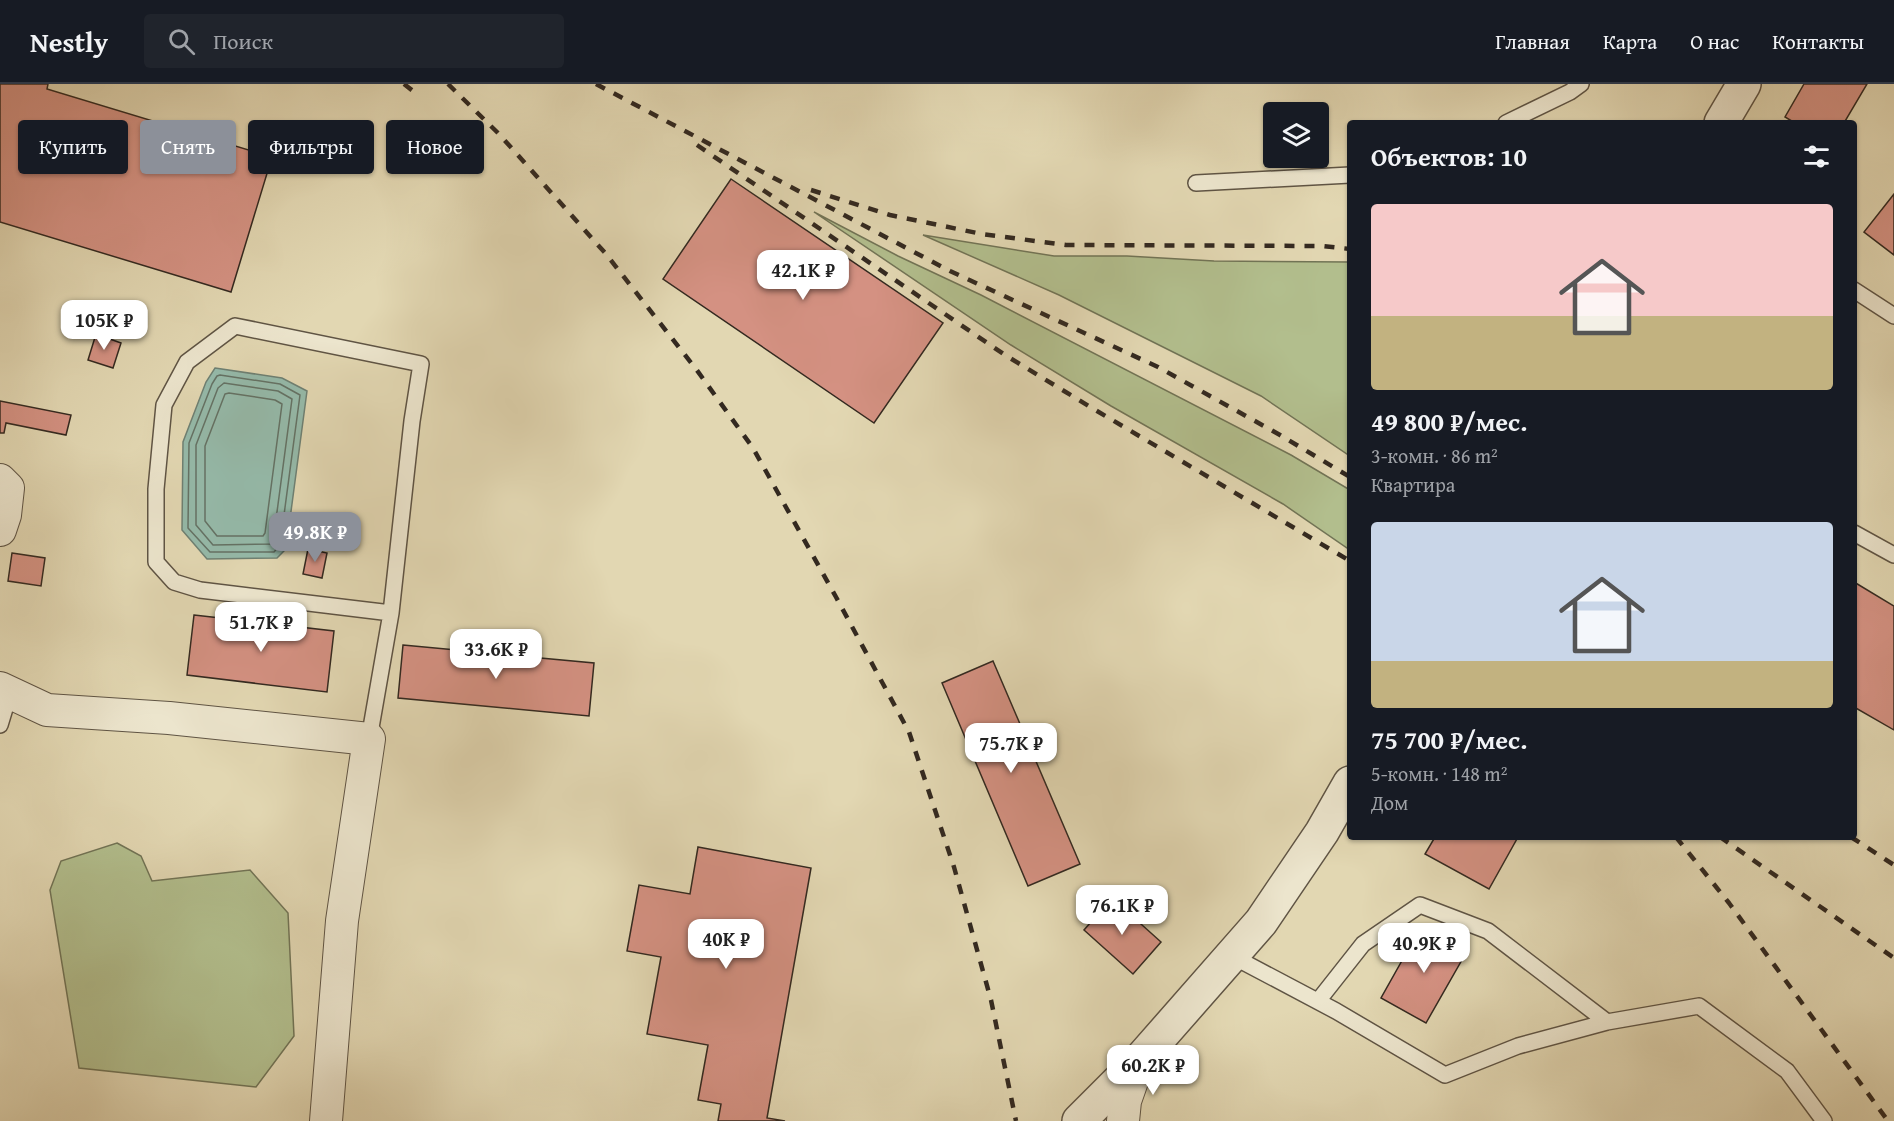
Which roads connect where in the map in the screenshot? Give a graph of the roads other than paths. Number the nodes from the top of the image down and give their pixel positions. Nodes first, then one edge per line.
1 (1581, 84) edge
2 (1744, 84) edge
3 (1512, 120) edge
4 (1723, 120) edge
5 (1347, 176) edge
6 (1196, 183) dead end
7 (1857, 292) edge
8 (1894, 316) edge
9 (0, 480) edge
10 (0, 530) edge
11 (1857, 535) edge
12 (1894, 555) edge
13 (391, 613) junction
14 (5, 690) edge
15 (0, 725) edge
16 (369, 739) junction
17 (1347, 788) edge
18 (1232, 956) junction
19 (1318, 1002) junction
20 (1607, 1022) junction
21 (1139, 1061) junction
22 (327, 1121) edge
23 (1079, 1121) edge
24 (1123, 1121) edge
25 (1824, 1121) edge

1 - 3 lane
2 - 4 street
5 - 6 lane
7 - 8 lane
9 - 10 street
11 - 12 lane
13 - 13 lane
13 - 16 lane
14 - 15 lane
14 - 16 street
16 - 22 street
17 - 18 street
18 - 19 lane
18 - 21 street
19 - 20 lane
19 - 20 lane
20 - 25 lane
21 - 23 street
21 - 24 street

